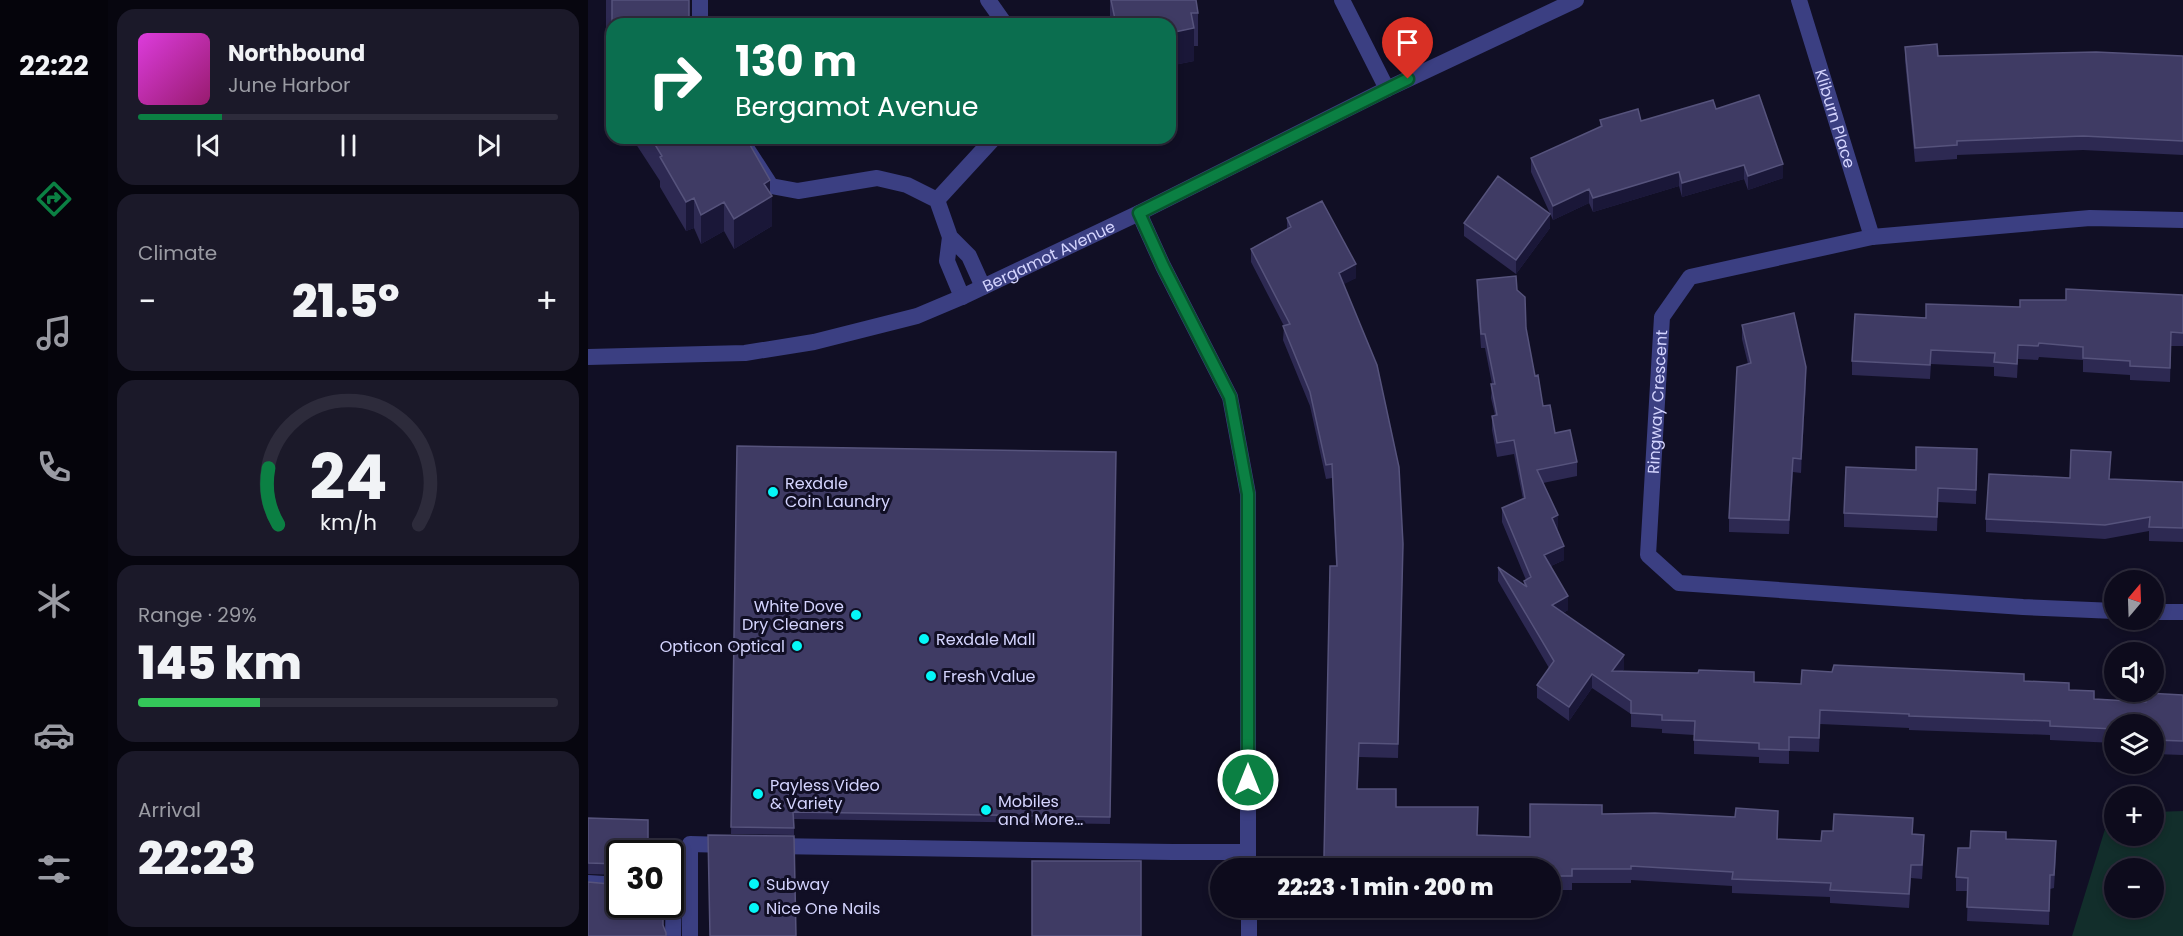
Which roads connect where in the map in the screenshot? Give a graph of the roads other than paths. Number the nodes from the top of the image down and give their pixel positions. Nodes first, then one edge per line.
1 (700, 0) edge
2 (988, 0) edge
3 (1342, 0) edge
4 (1576, 0) edge
5 (1799, 0) edge
6 (700, 18) edge
7 (1001, 18) edge
8 (1387, 89) junction
9 (744, 144) edge
10 (988, 144) edge
11 (937, 200) junction
12 (1139, 213) junction
13 (2183, 220) edge
14 (950, 237) junction
15 (1872, 237) junction
16 (982, 287) junction
17 (962, 297) junction
18 (588, 357) edge
19 (2104, 611) edge
20 (2164, 612) edge
21 (2183, 612) edge
22 (1229, 858) edge
23 (1248, 858) edge
24 (588, 883) edge
25 (606, 884) edge
26 (673, 918) edge
27 (1249, 918) edge
28 (673, 936) edge
29 (690, 936) edge
30 (1249, 936) edge

1 - 6 street
2 - 7 street
3 - 8 street
4 - 8 street, Bergamot Avenue
5 - 15 street, Kliburn Place
8 - 12 street, Bergamot Avenue
9 - 11 street
10 - 11 street
11 - 14 street
12 - 16 street, Bergamot Avenue
12 - 23 street
13 - 15 street, Ringway Crescent
14 - 16 street
14 - 17 street
15 - 19 street, Ringway Crescent
16 - 17 street, Bergamot Avenue
17 - 18 street, Bergamot Avenue
20 - 21 street
22 - 29 street
24 - 25 street
26 - 28 street
27 - 30 street

